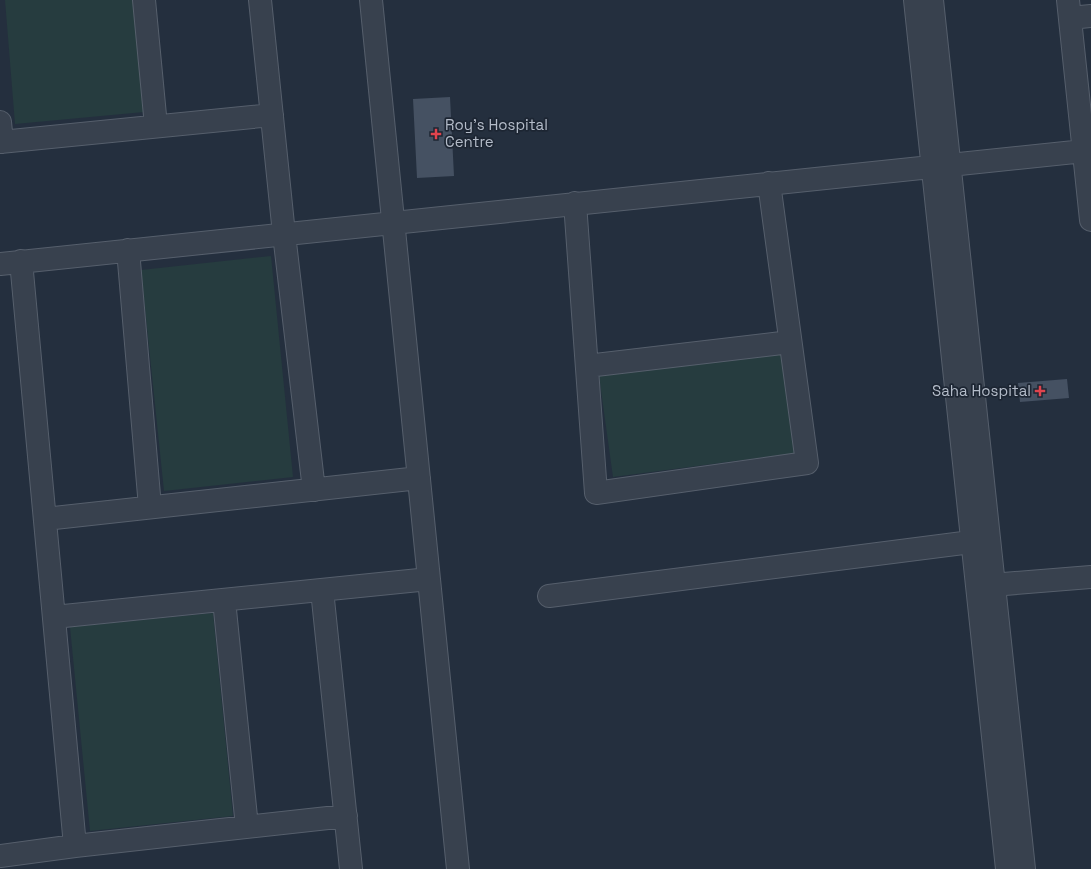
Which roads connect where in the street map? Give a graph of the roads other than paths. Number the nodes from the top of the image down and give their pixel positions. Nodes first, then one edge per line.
1 (144, 0) edge
2 (260, 0) edge
3 (371, 0) edge
4 (915, 0) edge
5 (932, 0) edge
6 (1076, 11) edge
7 (272, 114) junction
8 (156, 126) junction
9 (1, 135) edge
10 (1084, 151) junction
11 (941, 165) junction
12 (769, 183) junction
13 (575, 203) junction
14 (1090, 208) edge
15 (393, 222) junction
16 (284, 234) junction
17 (128, 250) junction
18 (10, 262) edge
19 (790, 342) junction
20 (586, 366) junction
21 (419, 478) junction
22 (314, 490) junction
23 (150, 507) junction
24 (45, 519) junction
25 (971, 542) junction
26 (1091, 577) edge
27 (429, 579) junction
28 (985, 586) junction
29 (322, 590) junction
30 (550, 596) dead end
31 (224, 600) junction
32 (54, 616) junction
33 (346, 816) junction
34 (247, 827) junction
35 (75, 846) junction
36 (0, 856) edge
37 (351, 869) edge
38 (458, 869) edge
39 (1007, 869) edge
40 (1024, 869) edge

1 - 8 street
2 - 7 street
3 - 15 street
4 - 11 street
5 - 11 street
6 - 10 street
7 - 8 street
7 - 16 street
8 - 9 street
10 - 11 street
10 - 14 street
11 - 12 street
11 - 25 street
11 - 28 street
12 - 13 street
12 - 19 street
13 - 15 street
13 - 20 street
15 - 16 street
15 - 21 street
16 - 17 street
16 - 22 street
17 - 18 street
17 - 23 street
18 - 24 street
19 - 20 street
19 - 20 street
21 - 22 street
21 - 27 street
22 - 23 street
23 - 24 street
24 - 32 street
25 - 28 street
25 - 30 street
26 - 28 street
27 - 29 street
27 - 38 street
28 - 39 street
28 - 40 street
29 - 31 street
29 - 33 street
31 - 32 street
31 - 34 street
32 - 35 street
33 - 34 street
33 - 37 street
34 - 35 street
35 - 36 street

